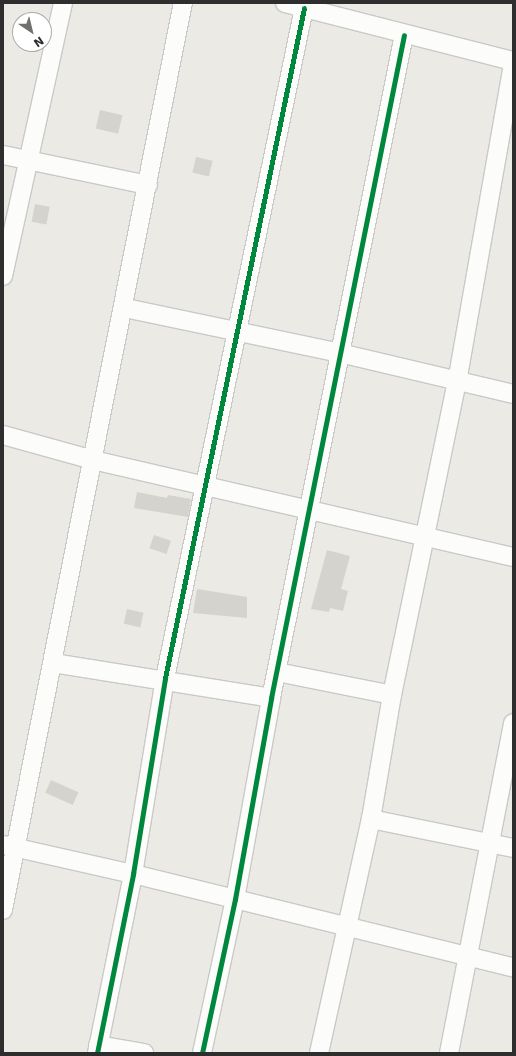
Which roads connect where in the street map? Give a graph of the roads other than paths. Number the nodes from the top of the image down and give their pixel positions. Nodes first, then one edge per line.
1 (63, 3) edge
2 (183, 3) edge
3 (285, 3) edge
4 (304, 8) junction
5 (404, 35) junction
6 (513, 61) edge
7 (513, 66) edge
8 (3, 155) edge
9 (27, 161) junction
10 (148, 185) junction
11 (3, 276) edge
12 (125, 308) junction
13 (237, 332) junction
14 (340, 353) junction
15 (457, 382) junction
16 (513, 394) edge
17 (3, 435) edge
18 (93, 460) junction
19 (205, 486) junction
20 (309, 508) junction
21 (425, 537) junction
22 (513, 557) edge
23 (54, 663) junction
24 (277, 672) junction
25 (165, 678) junction
26 (392, 695) junction
27 (272, 698) junction
28 (513, 723) edge
29 (371, 819) junction
30 (489, 845) junction
31 (9, 847) edge
32 (513, 848) edge
33 (133, 874) junction
34 (235, 899) junction
35 (3, 910) edge
36 (347, 926) junction
37 (467, 956) junction
38 (513, 968) edge
39 (97, 1049) edge
40 (144, 1053) edge
41 (202, 1053) edge
42 (319, 1053) edge
43 (449, 1053) edge

1 - 9 street
2 - 10 street
3 - 4 street
4 - 5 street
4 - 13 street
5 - 6 street
5 - 14 street
7 - 15 street
8 - 9 street
9 - 10 street
9 - 11 street
10 - 12 street
12 - 13 street
12 - 18 street
13 - 14 street
13 - 19 street
14 - 15 street
14 - 20 street
15 - 16 street
15 - 21 street
17 - 18 street
18 - 19 street
18 - 23 street
19 - 20 street
19 - 25 street
20 - 21 street
20 - 24 street
21 - 22 street
21 - 26 street
23 - 25 street
23 - 31 street
24 - 26 street
24 - 27 street
25 - 27 street
25 - 33 street
26 - 29 street
27 - 34 street
28 - 30 street
29 - 30 street
29 - 36 street
30 - 32 street
30 - 37 street
31 - 33 street
31 - 35 street
33 - 34 street
33 - 39 street
34 - 36 street
34 - 41 street
36 - 37 street
36 - 42 street
37 - 38 street
37 - 43 street
39 - 40 street

